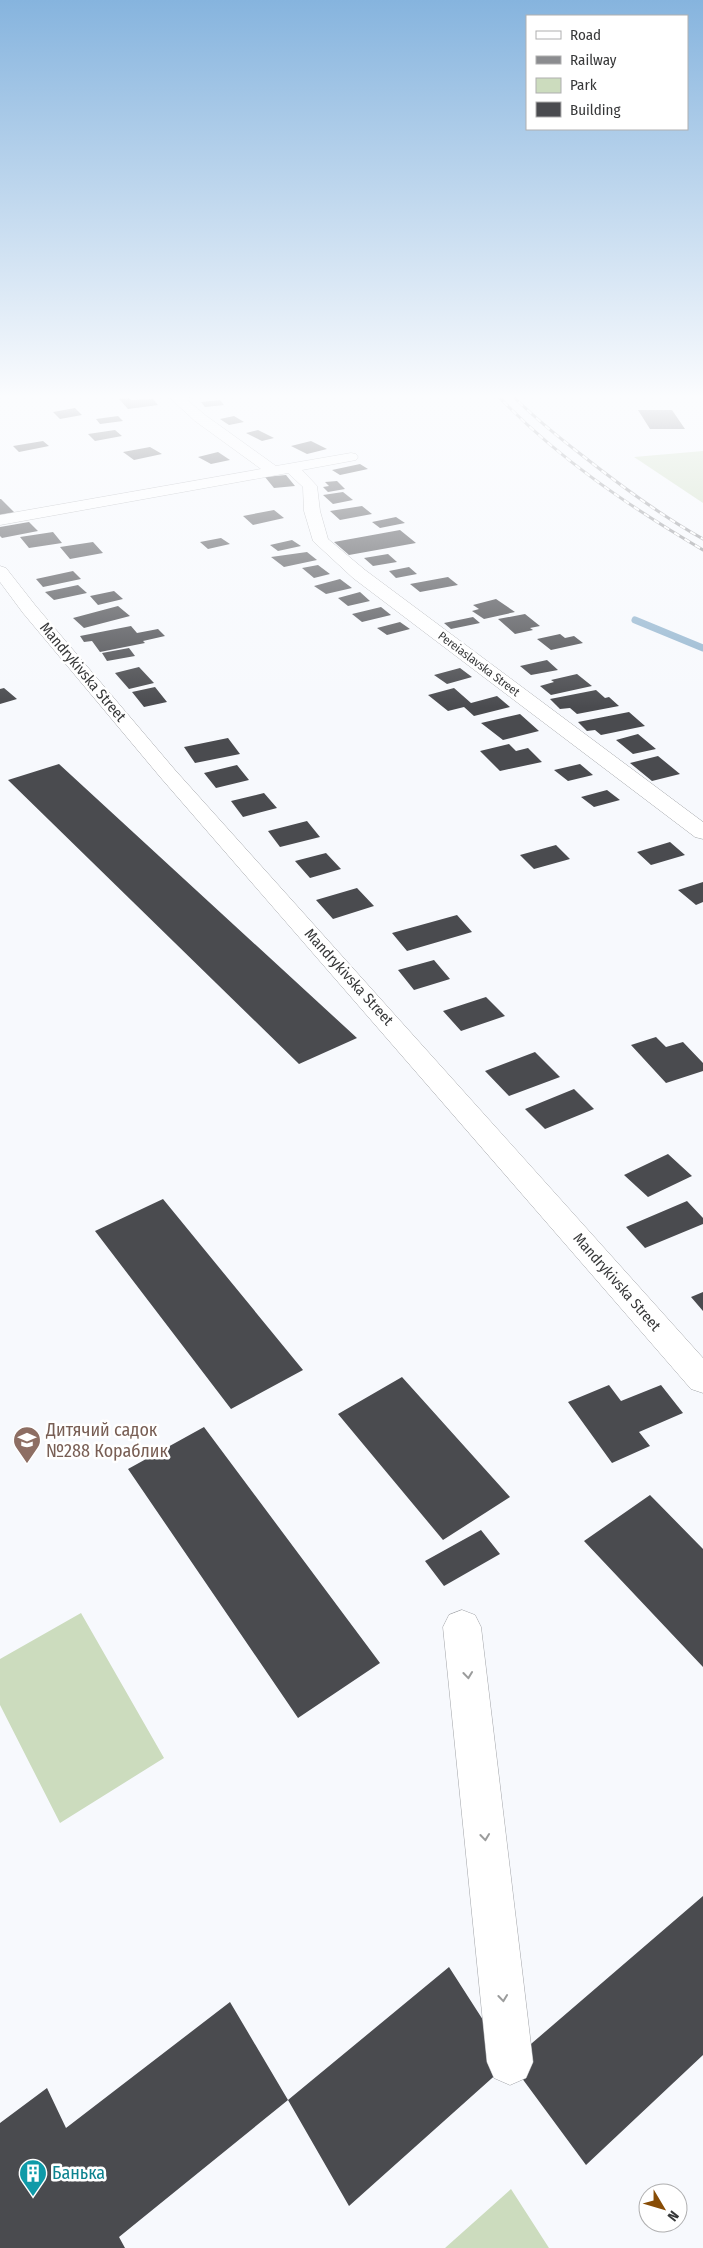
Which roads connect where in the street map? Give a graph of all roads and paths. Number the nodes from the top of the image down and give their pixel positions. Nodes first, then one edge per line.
1 (124, 498) edge
2 (311, 498) edge
3 (0, 520) edge
4 (0, 571) edge
5 (703, 832) edge
6 (703, 1380) edge
7 (462, 1627) dead end
8 (510, 2062) dead end

1 - 3 street
2 - 5 street, Pereiaslavska Street
4 - 6 street, Mandrykivska Street
7 -> 8 street

